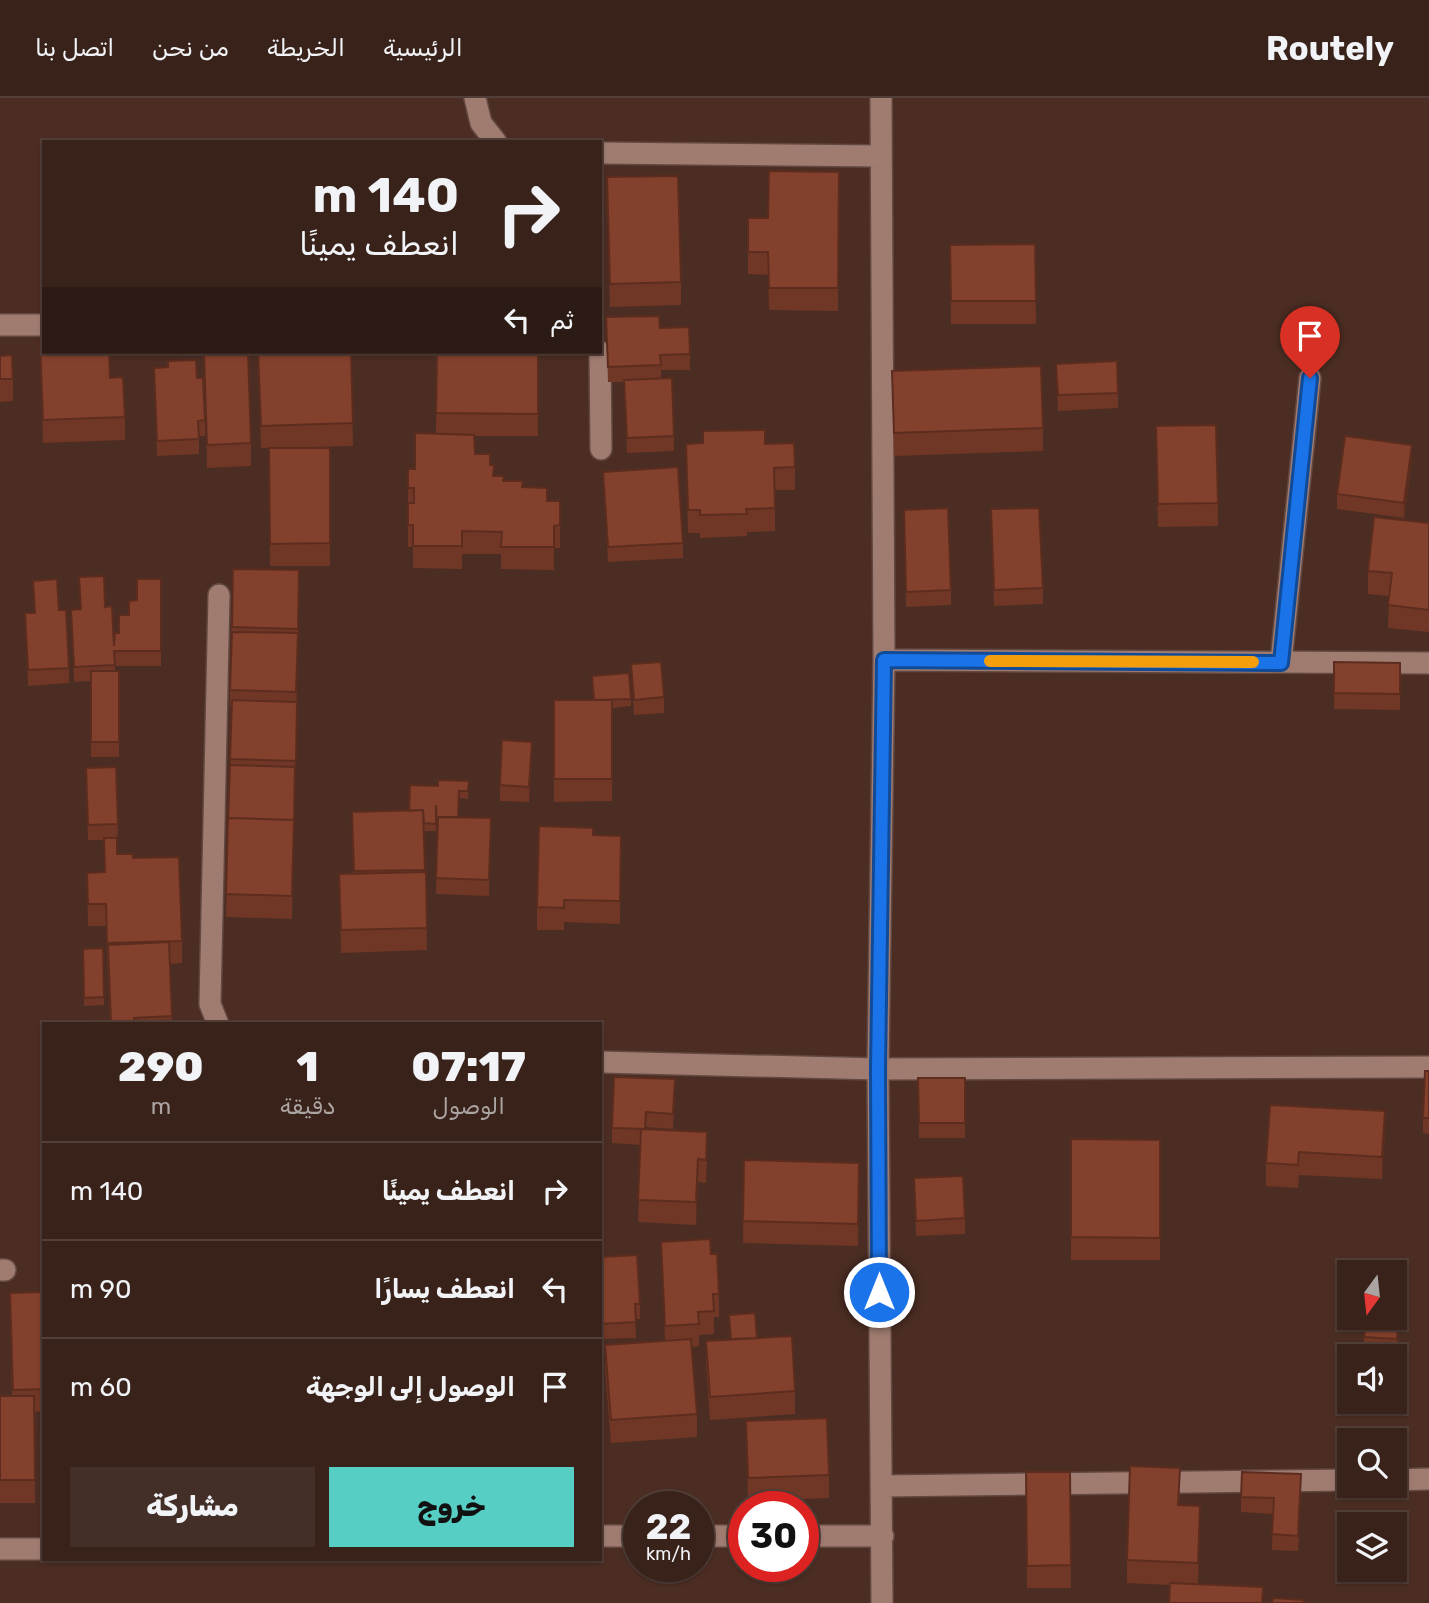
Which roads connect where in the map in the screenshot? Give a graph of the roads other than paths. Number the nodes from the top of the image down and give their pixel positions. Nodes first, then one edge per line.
1 (475, 98) edge
2 (881, 98) edge
3 (492, 140) edge
4 (602, 153) edge
5 (881, 156) junction
6 (0, 325) edge
7 (42, 325) edge
8 (600, 354) edge
9 (1310, 378) dead end
10 (601, 449) dead end
11 (219, 595) dead end
12 (884, 660) junction
13 (1281, 663) junction
14 (1429, 663) edge
15 (217, 1022) edge
16 (602, 1062) edge
17 (1429, 1067) edge
18 (878, 1069) junction
19 (1429, 1479) edge
20 (1337, 1480) edge
21 (1407, 1480) edge
22 (881, 1486) junction
23 (602, 1536) edge
24 (623, 1536) edge
25 (819, 1536) edge
26 (883, 1536) junction
27 (0, 1549) edge
28 (42, 1549) edge
29 (882, 1603) edge

1 - 3 street
2 - 5 street
4 - 5 street
5 - 12 street
6 - 7 street
8 - 10 street
9 - 13 street
11 - 15 street
12 - 13 street
12 - 18 street
13 - 14 street
16 - 18 street
17 - 18 street
18 - 22 street
19 - 21 street
20 - 22 street
22 - 26 street
23 - 24 street
25 - 26 street
26 - 29 street
27 - 28 street

